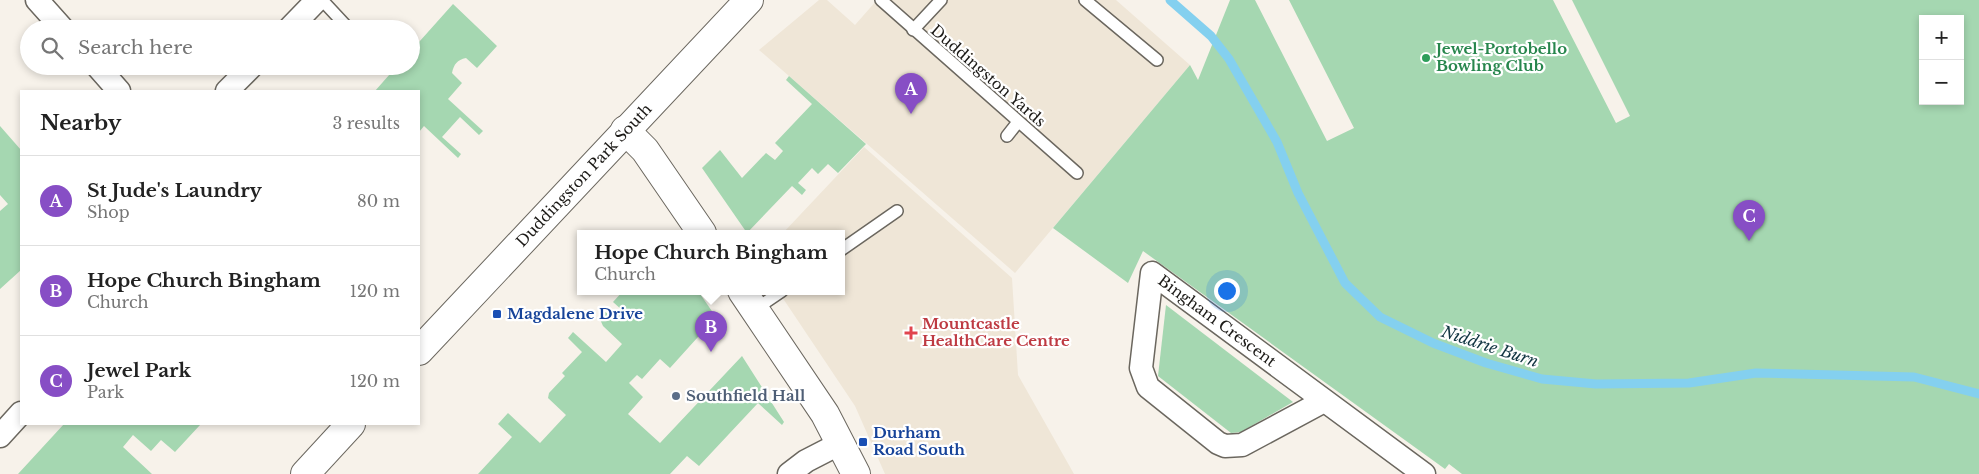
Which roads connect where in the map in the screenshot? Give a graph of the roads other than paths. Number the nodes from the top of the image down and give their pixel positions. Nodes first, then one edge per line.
1 (36, 0) edge
2 (318, 0) edge
3 (322, 0) edge
4 (749, 0) edge
5 (881, 0) edge
6 (941, 0) edge
7 (1085, 0) edge
8 (55, 20) edge
9 (298, 20) edge
10 (340, 20) edge
11 (913, 30) junction
12 (1157, 60) dead end
13 (105, 75) edge
14 (243, 75) edge
15 (118, 90) edge
16 (228, 90) edge
17 (1018, 122) junction
18 (624, 130) junction
19 (1007, 136) dead end
20 (1077, 173) dead end
21 (897, 212) dead end
22 (700, 230) edge
23 (845, 247) edge
24 (767, 295) edge
25 (748, 300) edge
26 (420, 350) edge
27 (1324, 401) junction
28 (20, 414) edge
29 (350, 425) edge
30 (0, 436) edge
31 (841, 443) junction
32 (305, 474) edge
33 (789, 474) edge
34 (856, 474) edge
35 (1424, 474) edge

1 - 8 street
2 - 9 street
3 - 10 lane
4 - 18 main road, Duddingston Park South
5 - 11 lane, Duddingston Yards
6 - 11 lane
7 - 12 lane
11 - 17 lane, Duddingston Yards
13 - 15 street
14 - 16 street
17 - 19 lane
17 - 20 lane, Duddingston Yards
18 - 22 main road
18 - 26 main road, Duddingston Park South
21 - 23 lane
24 - 25 lane
25 - 31 main road
27 - 27 street, Bingham Crescent
27 - 35 street, Bingham Crescent
28 - 30 street
29 - 32 main road
31 - 33 street
31 - 34 main road

